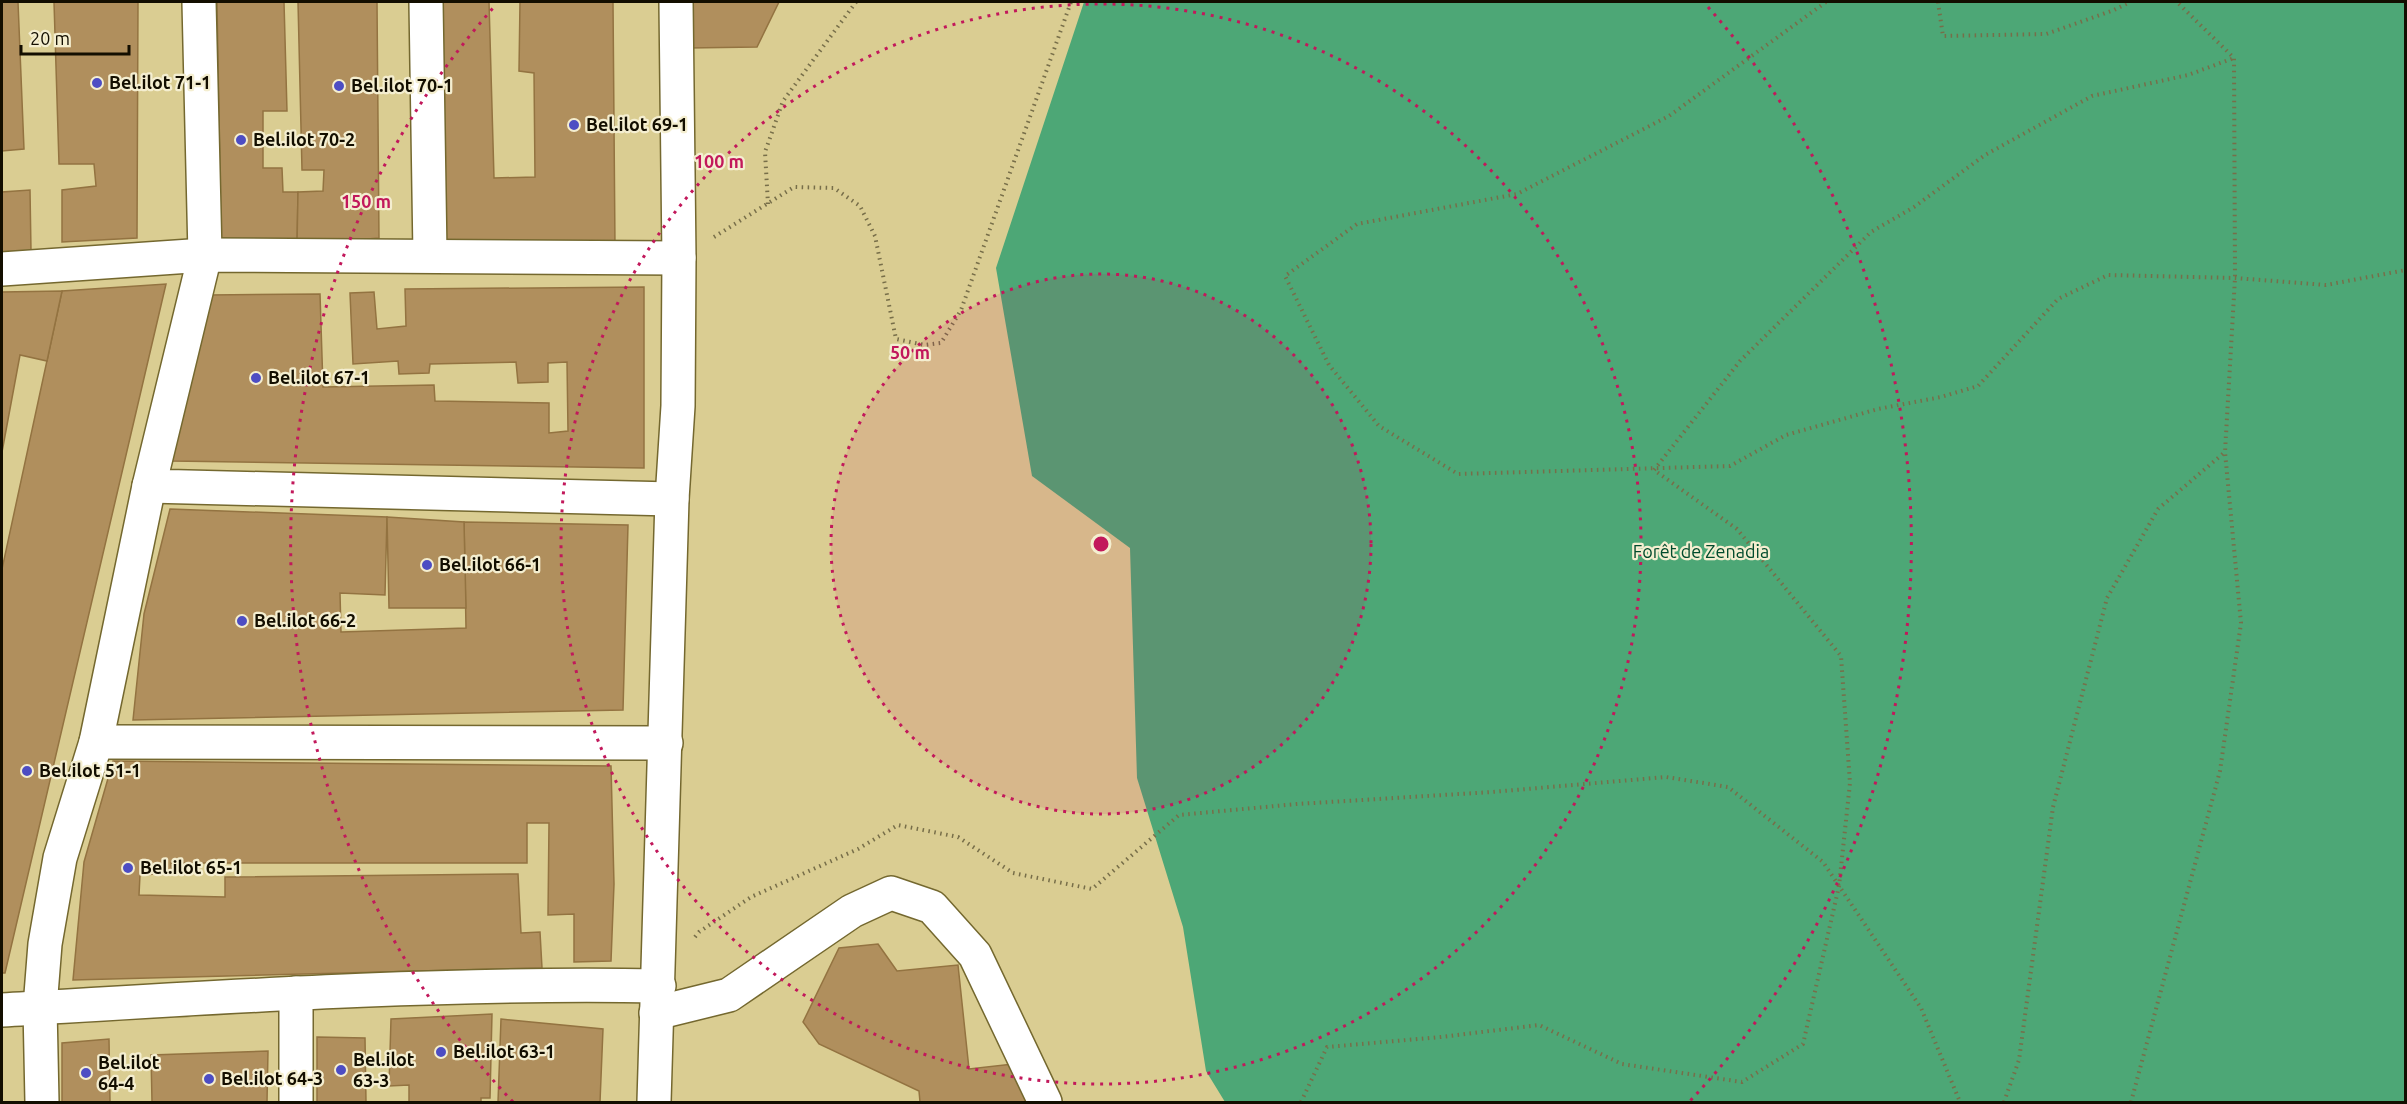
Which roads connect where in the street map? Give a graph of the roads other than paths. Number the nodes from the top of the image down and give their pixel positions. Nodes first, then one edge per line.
1 (199, 2) edge
2 (426, 2) edge
3 (676, 2) edge
4 (206, 255) junction
5 (430, 255) junction
6 (679, 258) junction
7 (2, 269) edge
8 (148, 486) junction
9 (672, 499) junction
10 (96, 742) junction
11 (666, 742) junction
12 (296, 993) junction
13 (658, 999) junction
14 (40, 1008) junction
15 (2, 1010) edge
16 (42, 1102) edge
17 (296, 1102) edge
18 (654, 1102) edge
19 (1045, 1102) edge

1 - 4 street
2 - 5 street
3 - 6 street
4 - 5 street
4 - 7 street
4 - 8 street
5 - 6 street
6 - 9 street
8 - 9 street
8 - 10 street
9 - 11 street
10 - 11 street
10 - 14 street
11 - 13 street
12 - 13 street
12 - 14 street
12 - 17 street
13 - 18 street
13 - 19 street
14 - 15 street
14 - 16 street

